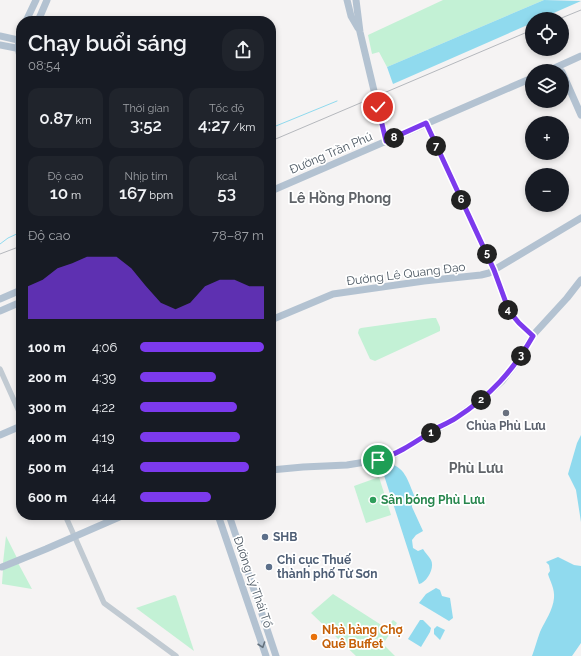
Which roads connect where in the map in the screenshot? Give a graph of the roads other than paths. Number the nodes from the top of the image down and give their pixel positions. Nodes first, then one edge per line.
1 (36, 0) edge
2 (47, 0) edge
3 (347, 0) edge
4 (356, 0) edge
5 (28, 16) edge
6 (40, 16) edge
7 (360, 32) junction
8 (0, 36) edge
9 (16, 44) edge
10 (0, 45) edge
11 (16, 45) edge
12 (581, 56) edge
13 (569, 64) edge
14 (525, 81) edge
15 (569, 88) edge
16 (581, 115) edge
17 (426, 123) junction
18 (386, 141) junction
19 (276, 189) edge
20 (581, 218) edge
21 (494, 270) junction
22 (581, 280) edge
23 (16, 292) edge
24 (0, 299) edge
25 (16, 304) edge
26 (0, 311) edge
27 (276, 318) edge
28 (533, 336) junction
29 (0, 368) edge
30 (16, 405) edge
31 (16, 428) edge
32 (0, 435) edge
33 (276, 470) edge
34 (67, 520) edge
35 (112, 520) edge
36 (220, 520) edge
37 (231, 520) edge
38 (75, 536) junction
39 (2, 567) dead end
40 (176, 656) edge
41 (266, 656) edge
42 (276, 656) edge

1 - 5 main road
2 - 6 main road
3 - 7 main road
4 - 7 main road
7 - 18 main road
8 - 9 main road
10 - 11 main road
12 - 13 main road
14 - 17 main road, Đường Trần Phú
15 - 16 main road
17 - 18 main road, Đường Trần Phú
17 - 21 street
18 - 19 main road, Đường Trần Phú
20 - 21 main road, Đường Lê Quang Đạo
21 - 27 main road, Đường Lê Quang Đạo
21 - 28 street
22 - 28 main road
23 - 24 main road
25 - 26 main road
28 - 33 main road
29 - 30 street
31 - 32 main road
34 - 38 street
35 - 38 main road
36 -> 41 main road, Đường Lý Thái Tổ
37 - 42 main road, Đường Lý Thái Tổ
38 - 39 main road
38 - 40 street

